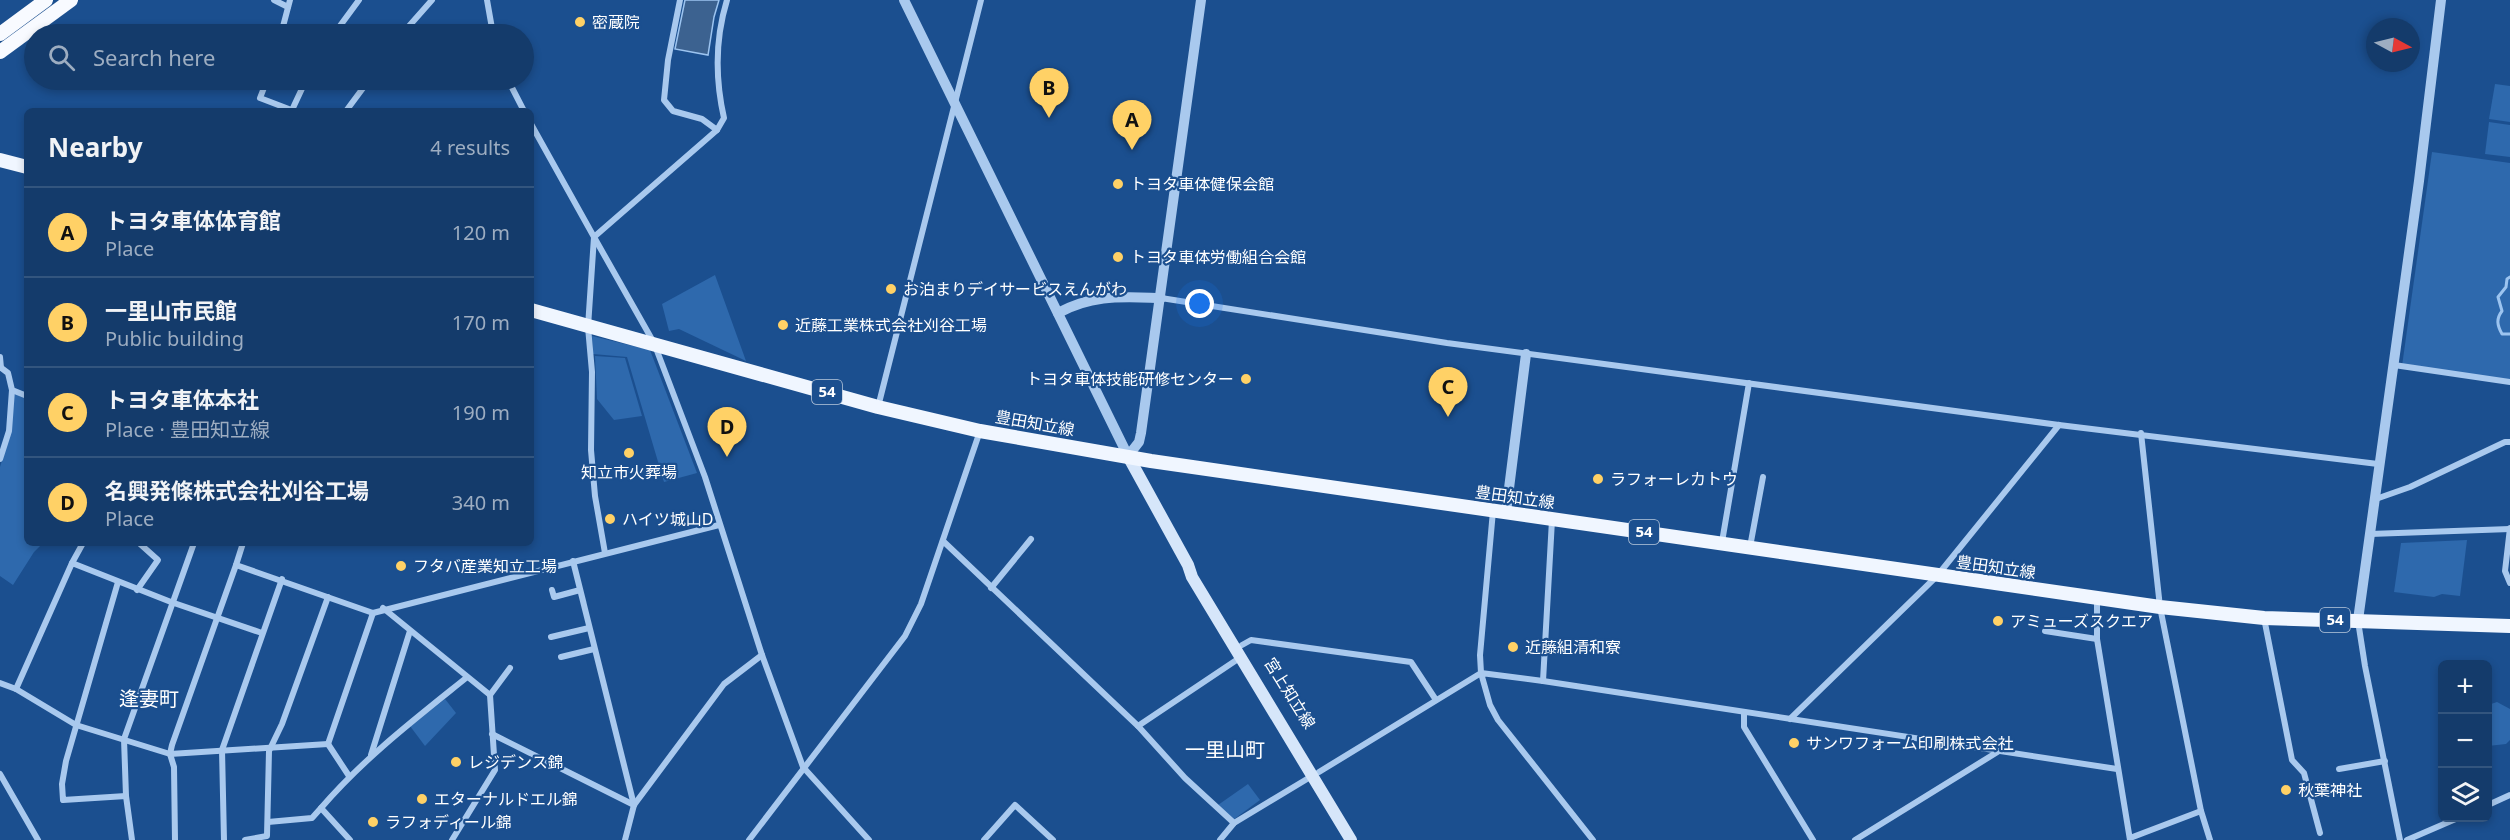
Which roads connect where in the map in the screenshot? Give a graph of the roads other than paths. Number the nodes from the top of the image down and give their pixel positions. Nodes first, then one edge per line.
1 (46, 0) edge
2 (71, 0) edge
3 (274, 0) edge
4 (359, 0) edge
5 (432, 0) edge
6 (488, 0) edge
7 (681, 0) edge
8 (727, 0) edge
9 (904, 0) edge
10 (981, 0) edge
11 (1201, 0) edge
12 (2440, 0) edge
13 (289, 4) edge
14 (38, 24) edge
15 (284, 24) edge
16 (341, 24) edge
17 (411, 24) edge
18 (492, 24) edge
19 (0, 34) edge
20 (24, 34) edge
21 (0, 51) edge
22 (263, 90) edge
23 (302, 90) edge
24 (362, 90) edge
25 (513, 90) edge
26 (954, 100) junction
27 (273, 104) junction
28 (271, 108) edge
29 (286, 108) edge
30 (294, 108) edge
31 (348, 108) edge
32 (522, 108) edge
33 (534, 129) edge
34 (717, 130) junction
35 (0, 160) edge
36 (24, 166) edge
37 (594, 237) junction
38 (1161, 298) junction
39 (534, 311) edge
40 (1058, 313) junction
41 (588, 327) junction
42 (654, 344) junction
43 (1526, 354) junction
44 (0, 357) edge
45 (2394, 365) junction
46 (1, 368) edge
47 (2510, 382) edge
48 (1749, 383) junction
49 (12, 390) junction
50 (24, 395) edge
51 (878, 407) junction
52 (2059, 425) junction
53 (980, 431) junction
54 (2141, 433) junction
55 (2510, 442) edge
56 (1128, 456) junction
57 (0, 459) edge
58 (2378, 464) junction
59 (1763, 477) dead end
60 (2373, 500) junction
61 (1499, 511) junction
62 (1552, 519) junction
63 (719, 525) junction
64 (2510, 529) edge
65 (2370, 534) junction
66 (1031, 539) dead end
67 (943, 541) junction
68 (1722, 543) junction
69 (81, 546) edge
70 (142, 546) edge
71 (193, 546) edge
72 (242, 546) edge
73 (1749, 547) junction
74 (605, 553) junction
75 (573, 561) junction
76 (72, 563) junction
77 (236, 565) junction
78 (1937, 576) junction
79 (282, 579) junction
80 (118, 582) junction
81 (2510, 583) edge
82 (991, 588) junction
83 (137, 590) junction
84 (552, 590) dead end
85 (580, 590) junction
86 (328, 597) junction
87 (2097, 599) junction
88 (171, 602) junction
89 (2160, 607) junction
90 (383, 608) junction
91 (373, 612) junction
92 (218, 618) junction
93 (2264, 618) junction
94 (2358, 620) junction
95 (2510, 626) edge
96 (589, 628) junction
97 (410, 631) junction
98 (2045, 631) dead end
99 (262, 633) junction
100 (551, 637) dead end
101 (2097, 639) junction
102 (594, 649) junction
103 (1241, 651) junction
104 (762, 655) junction
105 (561, 657) dead end
106 (510, 669) dead end
107 (1481, 674) junction
108 (466, 678) junction
109 (1543, 681) junction
110 (0, 683) edge
111 (16, 689) junction
112 (490, 695) junction
113 (1436, 700) junction
114 (1744, 712) junction
115 (1790, 719) junction
116 (76, 725) junction
117 (1138, 726) junction
118 (492, 734) junction
119 (124, 739) junction
120 (328, 744) junction
121 (273, 747) junction
122 (222, 750) junction
123 (1999, 751) junction
124 (170, 754) junction
125 (371, 756) junction
126 (2385, 761) junction
127 (803, 766) junction
128 (2117, 769) junction
129 (2339, 769) dead end
130 (0, 774) edge
131 (1316, 774) junction
132 (349, 776) junction
133 (2510, 795) edge
134 (126, 796) junction
135 (2492, 803) edge
136 (634, 805) junction
137 (321, 808) junction
138 (2201, 811) junction
139 (268, 822) junction
140 (2449, 822) edge
141 (1234, 823) junction
142 (2319, 833) dead end
143 (861, 837) edge
144 (2130, 839) edge
145 (38, 840) edge
146 (132, 840) edge
147 (175, 840) edge
148 (224, 840) edge
149 (245, 840) edge
150 (350, 840) edge
151 (453, 840) edge
152 (625, 840) edge
153 (749, 840) edge
154 (869, 840) edge
155 (984, 840) edge
156 (1053, 840) edge
157 (1220, 840) edge
158 (1351, 840) edge
159 (1360, 840) edge
160 (1593, 840) edge
161 (1813, 840) edge
162 (1855, 840) edge
163 (2210, 840) edge
164 (2400, 840) edge
165 (2407, 840) edge

1 - 19 highway
2 - 14 highway
3 - 13 street
4 - 16 street
5 - 17 street
6 - 18 street
7 - 34 street
8 - 34 street
9 - 26 street
10 - 26 street
11 - 38 street
12 - 45 street
13 - 15 street
20 - 21 highway
22 - 27 street
23 - 30 street
24 - 31 street
25 - 32 street
26 - 40 street
26 - 51 street
27 - 28 street
27 - 29 street
33 - 37 street
34 - 37 street
35 - 36 main road
37 - 41 street
37 - 42 street
38 - 40 street
38 - 43 street
38 - 56 street
39 - 41 main road, 豊田知立線 / 54
40 - 56 street
41 - 42 main road, 豊田知立線 / 54
41 - 74 street
42 - 51 main road, 豊田知立線 / 54
42 - 63 street
43 - 48 street
43 - 61 street
44 - 46 street
45 - 47 street
45 - 58 street
46 - 49 street
48 - 52 street
48 - 68 street
49 - 50 street
49 - 57 street
51 - 53 main road, 豊田知立線 / 54
52 - 54 street
52 - 78 street
53 - 56 main road, 豊田知立線 / 54
53 - 67 street
54 - 58 street
54 - 89 street
55 - 60 street
56 - 61 main road, 豊田知立線 / 54
56 - 103 main road, 宮上知立線
58 - 60 street
59 - 73 street
60 - 65 street
61 - 62 main road, 豊田知立線 / 54
61 - 107 street
62 - 68 main road, 豊田知立線 / 54
62 - 109 street
63 - 74 street
63 - 104 street
64 - 65 street
64 - 81 street
65 - 94 street
66 - 82 street
67 - 82 street
67 - 127 street
68 - 73 main road, 豊田知立線 / 54
69 - 76 street
70 - 83 street
71 - 88 street
72 - 77 street
73 - 78 main road, 豊田知立線 / 54
74 - 75 street
75 - 85 street
75 - 90 street
76 - 80 street
76 - 111 street
77 - 79 street
77 - 92 street
78 - 87 main road, 豊田知立線 / 54
78 - 115 street
79 - 86 street
79 - 99 street
80 - 83 street
80 - 116 street
82 - 117 street
83 - 88 street
84 - 85 street
85 - 96 street
86 - 91 street
86 - 121 street
87 - 89 main road, 豊田知立線 / 54
87 - 101 street
88 - 92 street
88 - 119 street
89 - 93 main road, 豊田知立線 / 54
89 - 138 street
90 - 91 street
90 - 97 street
91 - 120 street
92 - 99 street
92 - 124 street
93 - 94 main road, 豊田知立線 / 54
93 - 142 street
94 - 95 main road, 豊田知立線 / 54
94 - 126 street
96 - 100 street
96 - 102 street
97 - 108 street
97 - 125 street
98 - 101 street
99 - 122 street
101 - 128 street
102 - 105 street
102 - 136 street
103 - 113 street
103 - 117 street
103 - 131 main road, 宮上知立線
104 - 127 street
104 - 136 street
106 - 112 street
107 - 109 street
107 - 113 street
107 - 160 street
108 - 112 street
108 - 125 street
109 - 114 street
110 - 111 street
111 - 116 street
112 - 118 street
113 - 131 street
114 - 115 street
114 - 161 street
115 - 123 street
116 - 119 street
116 - 134 street
117 - 141 street
118 - 136 street
118 - 151 street
119 - 124 street
119 - 134 street
120 - 121 street
120 - 132 street
121 - 122 street
121 - 139 street
122 - 124 street
122 - 148 street
123 - 128 street
123 - 162 street
124 - 147 street
125 - 132 street
126 - 129 street
126 - 164 street
127 - 143 street
127 - 153 street
128 - 144 street
130 - 145 street
131 - 141 street
131 - 158 main road, 宮上知立線
131 - 159 main road, 宮上知立線
132 - 137 street
133 - 135 street
134 - 146 street
136 - 152 street
137 - 139 street
137 - 150 street
138 - 144 street
138 - 163 street
139 - 149 street
140 - 165 street
141 - 157 street
143 - 154 street
155 - 156 street

